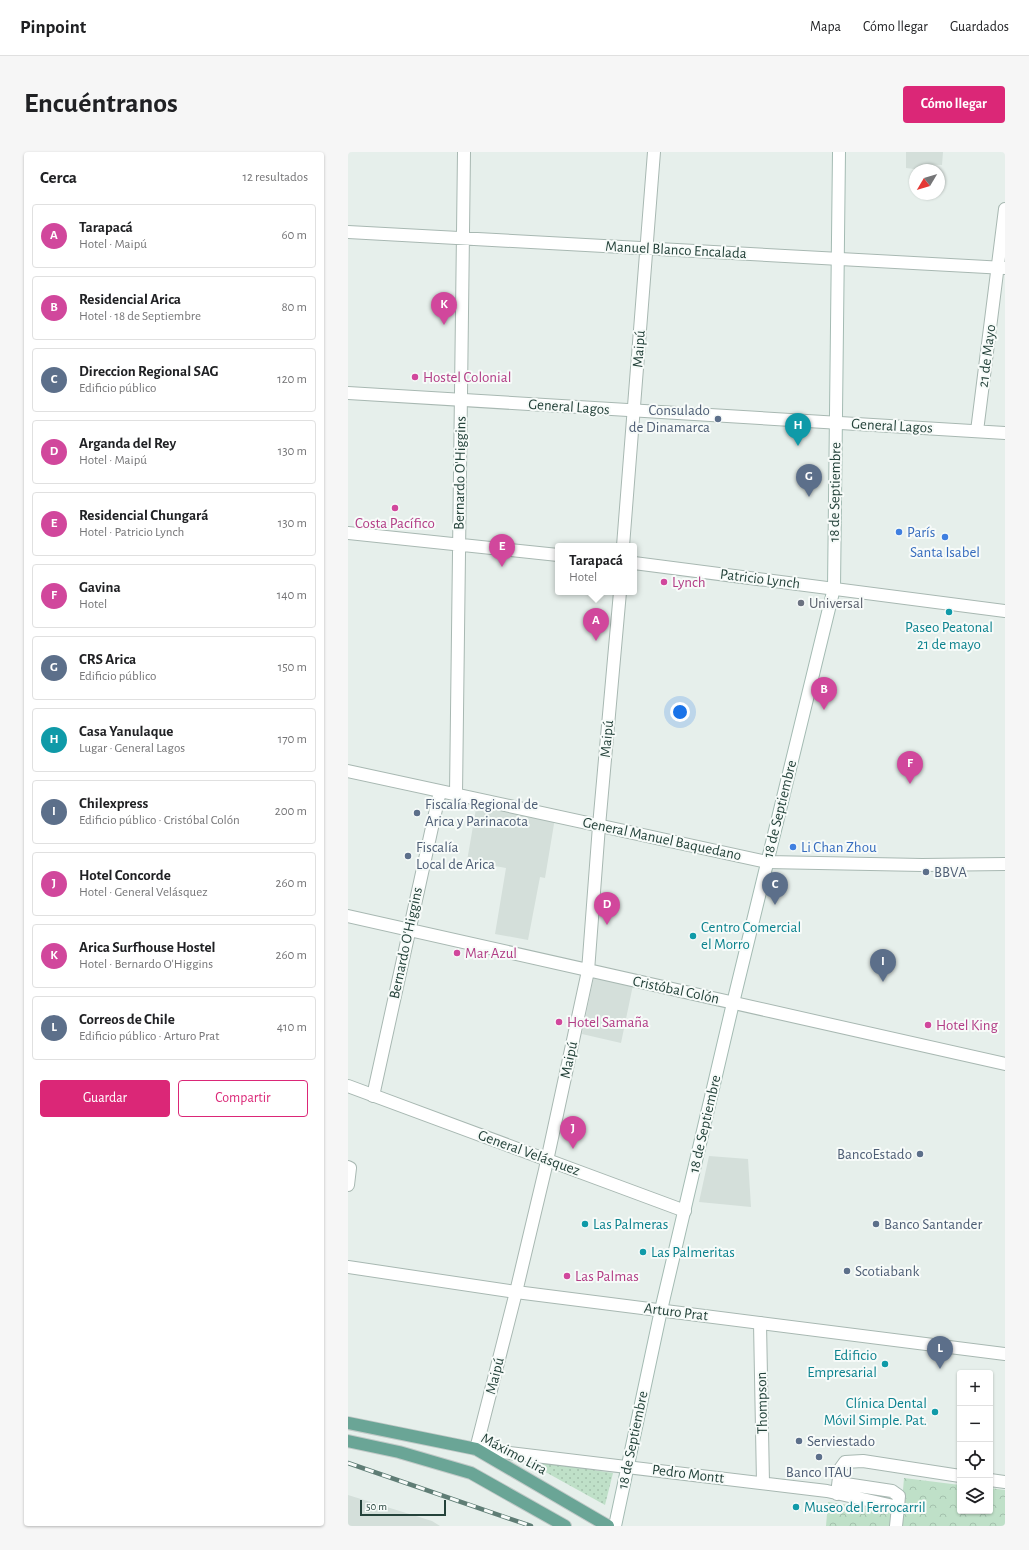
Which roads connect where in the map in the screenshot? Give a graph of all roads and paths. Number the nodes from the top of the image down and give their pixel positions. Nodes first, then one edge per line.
1 (464, 152) edge
2 (654, 152) edge
3 (839, 152) edge
4 (1005, 209) edge
5 (348, 232) edge
6 (463, 238) junction
7 (646, 249) junction
8 (838, 259) junction
9 (1002, 268) edge
10 (348, 393) edge
11 (461, 400) junction
12 (634, 411) junction
13 (836, 423) junction
14 (977, 431) junction
15 (1005, 433) edge
16 (348, 533) edge
17 (624, 543) edge
18 (459, 545) junction
19 (555, 555) edge
20 (637, 563) edge
21 (834, 588) junction
22 (620, 595) edge
23 (1005, 611) edge
24 (348, 771) edge
25 (440, 791) junction
26 (456, 794) junction
27 (599, 826) junction
28 (767, 862) junction
29 (1005, 864) edge
30 (348, 916) edge
31 (409, 930) junction
32 (588, 971) junction
33 (733, 1003) junction
34 (1005, 1064) edge
35 (348, 1086) edge
36 (373, 1096) junction
37 (547, 1160) junction
38 (349, 1168) edge
39 (348, 1185) edge
40 (685, 1211) junction
41 (348, 1267) edge
42 (516, 1292) junction
43 (661, 1310) junction
44 (760, 1322) junction
45 (1005, 1354) edge
46 (348, 1423) edge
47 (348, 1441) edge
48 (476, 1449) junction
49 (628, 1467) junction
50 (957, 1476) edge
51 (993, 1480) edge
52 (1005, 1482) edge
53 (763, 1483) junction
54 (838, 1489) junction
55 (565, 1526) edge
56 (608, 1526) edge
57 (615, 1526) edge
58 (896, 1526) edge

1 - 6 street, Bernardo O'Higgins
2 - 7 street, Maipú
3 - 8 street, 18 de Septiembre
4 - 9 street, 21 de Mayo
5 - 6 street, Manuel Blanco Encalada
6 - 7 street, Manuel Blanco Encalada
6 - 11 street, Bernardo O'Higgins
7 - 8 street, Manuel Blanco Encalada
7 - 12 street, Maipú
8 - 9 street, Manuel Blanco Encalada
8 - 13 street, 18 de Septiembre
9 - 14 street, 21 de Mayo
10 - 11 street, General Lagos
11 - 12 street, General Lagos
11 - 18 street, Bernardo O'Higgins
12 - 13 street, General Lagos
12 - 17 street, Maipú
13 - 14 street, General Lagos
13 - 21 street, 18 de Septiembre
14 - 15 street, General Lagos
16 - 18 street
18 - 19 street
18 - 26 street, Bernardo O'Higgins
20 - 21 street, Patricio Lynch
21 - 23 street, Patricio Lynch
21 - 28 street, 18 de Septiembre
22 - 27 street, Maipú
24 - 25 street, General Manuel Baquedano
25 - 26 street, General Manuel Baquedano
25 - 31 street, Bernardo O'Higgins
26 - 27 street, General Manuel Baquedano
27 - 28 street, General Manuel Baquedano
27 - 32 street, Maipú
28 - 29 street, General Manuel Baquedano
28 - 33 street, 18 de Septiembre
30 - 31 street, Cristóbal Colón
31 - 32 street, Cristóbal Colón
31 - 36 street, Bernardo O'Higgins
32 - 33 street, Cristóbal Colón
32 - 37 street, Maipú
33 - 34 street, Cristóbal Colón
33 - 40 street, 18 de Septiembre
35 - 36 street, General Velásquez
36 - 37 street, General Velásquez
37 - 40 street, General Velásquez
37 - 42 street, Maipú
38 - 39 street
40 - 43 street, 18 de Septiembre
41 - 42 street, Arturo Prat
42 - 43 street, Arturo Prat
42 - 48 street, Maipú
43 - 44 street, Arturo Prat
43 - 49 street, 18 de Septiembre
44 - 45 street, Arturo Prat
44 - 53 street, Thompson
46 - 48 main road, Máximo Lira
47 - 55 main road
48 - 49 street, Pedro Montt
48 - 56 main road, Máximo Lira
49 - 53 street, Pedro Montt
49 - 57 street, 18 de Septiembre
50 - 54 street
51 - 52 street
53 - 54 street, Pedro Montt
54 - 58 street, Pedro Montt

